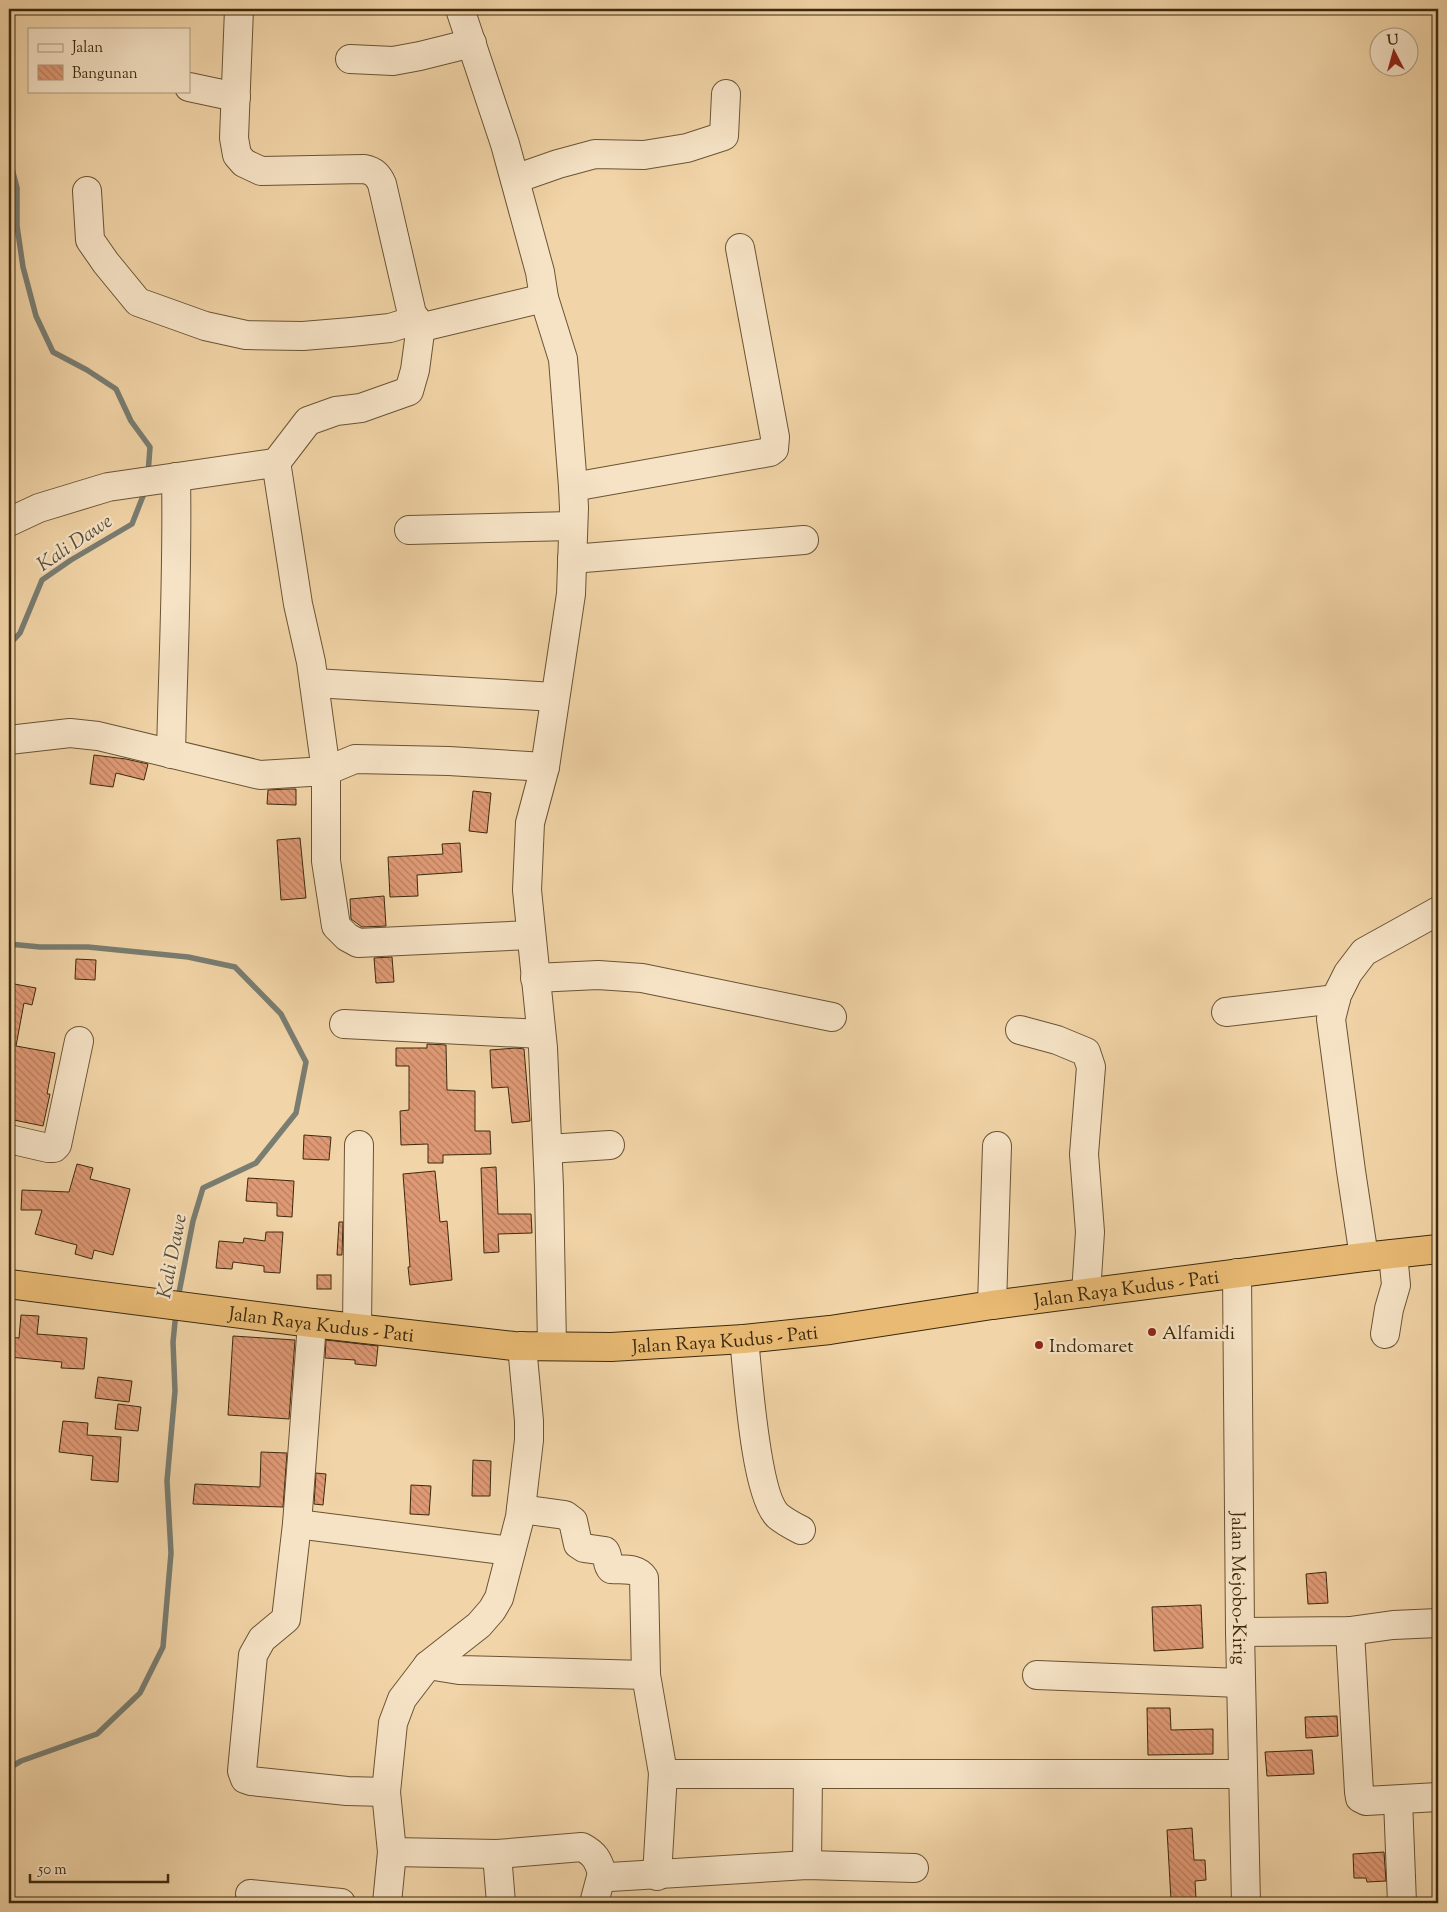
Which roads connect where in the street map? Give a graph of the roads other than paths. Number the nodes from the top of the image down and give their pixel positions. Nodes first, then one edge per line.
1 (239, 9) edge
2 (460, 9) edge
3 (472, 43) junction
4 (350, 59) dead end
5 (190, 87) edge
6 (726, 94) dead end
7 (236, 97) junction
8 (515, 179) junction
9 (87, 191) dead end
10 (740, 248) dead end
11 (544, 298) junction
12 (418, 323) junction
13 (275, 464) junction
14 (176, 477) junction
15 (573, 487) junction
16 (9, 522) edge
17 (573, 526) junction
18 (409, 530) dead end
19 (804, 540) dead end
20 (572, 559) junction
21 (314, 683) junction
22 (556, 697) junction
23 (9, 740) edge
24 (171, 754) junction
25 (545, 767) junction
26 (326, 771) junction
27 (1438, 911) edge
28 (531, 935) junction
29 (535, 978) junction
30 (1336, 999) junction
31 (1226, 1012) dead end
32 (832, 1017) dead end
33 (344, 1024) dead end
34 (1020, 1030) dead end
35 (541, 1034) junction
36 (79, 1041) dead end
37 (9, 1139) edge
38 (359, 1145) dead end
39 (610, 1145) dead end
40 (997, 1146) dead end
41 (548, 1149) junction
42 (1438, 1249) edge
43 (1393, 1254) junction
44 (1364, 1257) junction
45 (1237, 1273) junction
46 (9, 1284) edge
47 (1086, 1292) junction
48 (992, 1305) junction
49 (312, 1323) junction
50 (357, 1328) junction
51 (1385, 1334) dead end
52 (744, 1339) junction
53 (552, 1345) junction
54 (522, 1346) junction
55 (521, 1509) junction
56 (297, 1524) junction
57 (801, 1530) dead end
58 (511, 1551) junction
59 (1438, 1623) edge
60 (1350, 1631) junction
61 (1240, 1632) junction
62 (428, 1665) junction
63 (646, 1675) junction
64 (1038, 1675) dead end
65 (1240, 1683) junction
66 (663, 1773) junction
67 (1242, 1774) junction
68 (808, 1775) junction
69 (386, 1792) junction
70 (1438, 1797) edge
71 (1398, 1800) junction
72 (392, 1852) junction
73 (497, 1854) junction
74 (807, 1865) junction
75 (914, 1868) dead end
76 (602, 1873) junction
77 (657, 1876) junction
78 (250, 1894) dead end
79 (341, 1903) edge
80 (387, 1903) edge
81 (501, 1903) edge
82 (594, 1903) edge
83 (1246, 1903) edge
84 (1402, 1903) edge

1 - 7 street
2 - 3 street
3 - 4 street
3 - 8 street
5 - 7 street
6 - 8 street
7 - 12 street
8 - 11 street
9 - 12 street
10 - 15 street
11 - 12 street
11 - 15 street
12 - 13 street
13 - 14 street
13 - 21 street
14 - 16 street
14 - 24 street
15 - 17 street
17 - 18 street
17 - 20 street
19 - 20 street
20 - 22 street
21 - 22 street
21 - 26 street
22 - 25 street
23 - 24 street
24 - 26 street
25 - 26 street
25 - 28 street
26 - 28 street
27 - 30 street
28 - 29 street
29 - 32 street
29 - 35 street
30 - 31 street
30 - 44 street
33 - 35 street
34 - 47 street
35 - 41 street
36 - 37 street
38 - 50 street
39 - 41 street
40 - 48 street
41 - 53 street
42 - 43 highway, Jalan Raya Kudus - Pati
43 - 44 highway, Jalan Raya Kudus - Pati
43 - 51 street
44 - 45 highway, Jalan Raya Kudus - Pati
45 - 47 highway, Jalan Raya Kudus - Pati
45 - 61 street, Jalan Mejobo-Kirig
46 - 49 highway, Jalan Raya Kudus - Pati
47 - 48 highway, Jalan Raya Kudus - Pati
48 - 52 highway, Jalan Raya Kudus - Pati
49 - 50 highway, Jalan Raya Kudus - Pati
49 - 56 street
50 - 54 highway, Jalan Raya Kudus - Pati
52 - 53 highway, Jalan Raya Kudus - Pati
52 - 57 street
53 - 54 highway, Jalan Raya Kudus - Pati
54 - 55 street
55 - 58 street
55 - 63 street
56 - 58 street
56 - 69 street
58 - 62 street
59 - 60 street
60 - 61 street
60 - 71 street
61 - 65 street, Jalan Mejobo-Kirig
62 - 63 street
62 - 69 street
63 - 66 street
64 - 65 street
65 - 67 street, Jalan Mejobo-Kirig
66 - 68 street
66 - 77 street
67 - 68 street
67 - 83 street, Jalan Mejobo-Kirig
68 - 74 street
69 - 72 street
70 - 71 street
71 - 84 street
72 - 73 street
72 - 80 street
73 - 76 street
73 - 81 street
74 - 75 street
74 - 77 street
76 - 77 street
76 - 82 street
78 - 79 street

